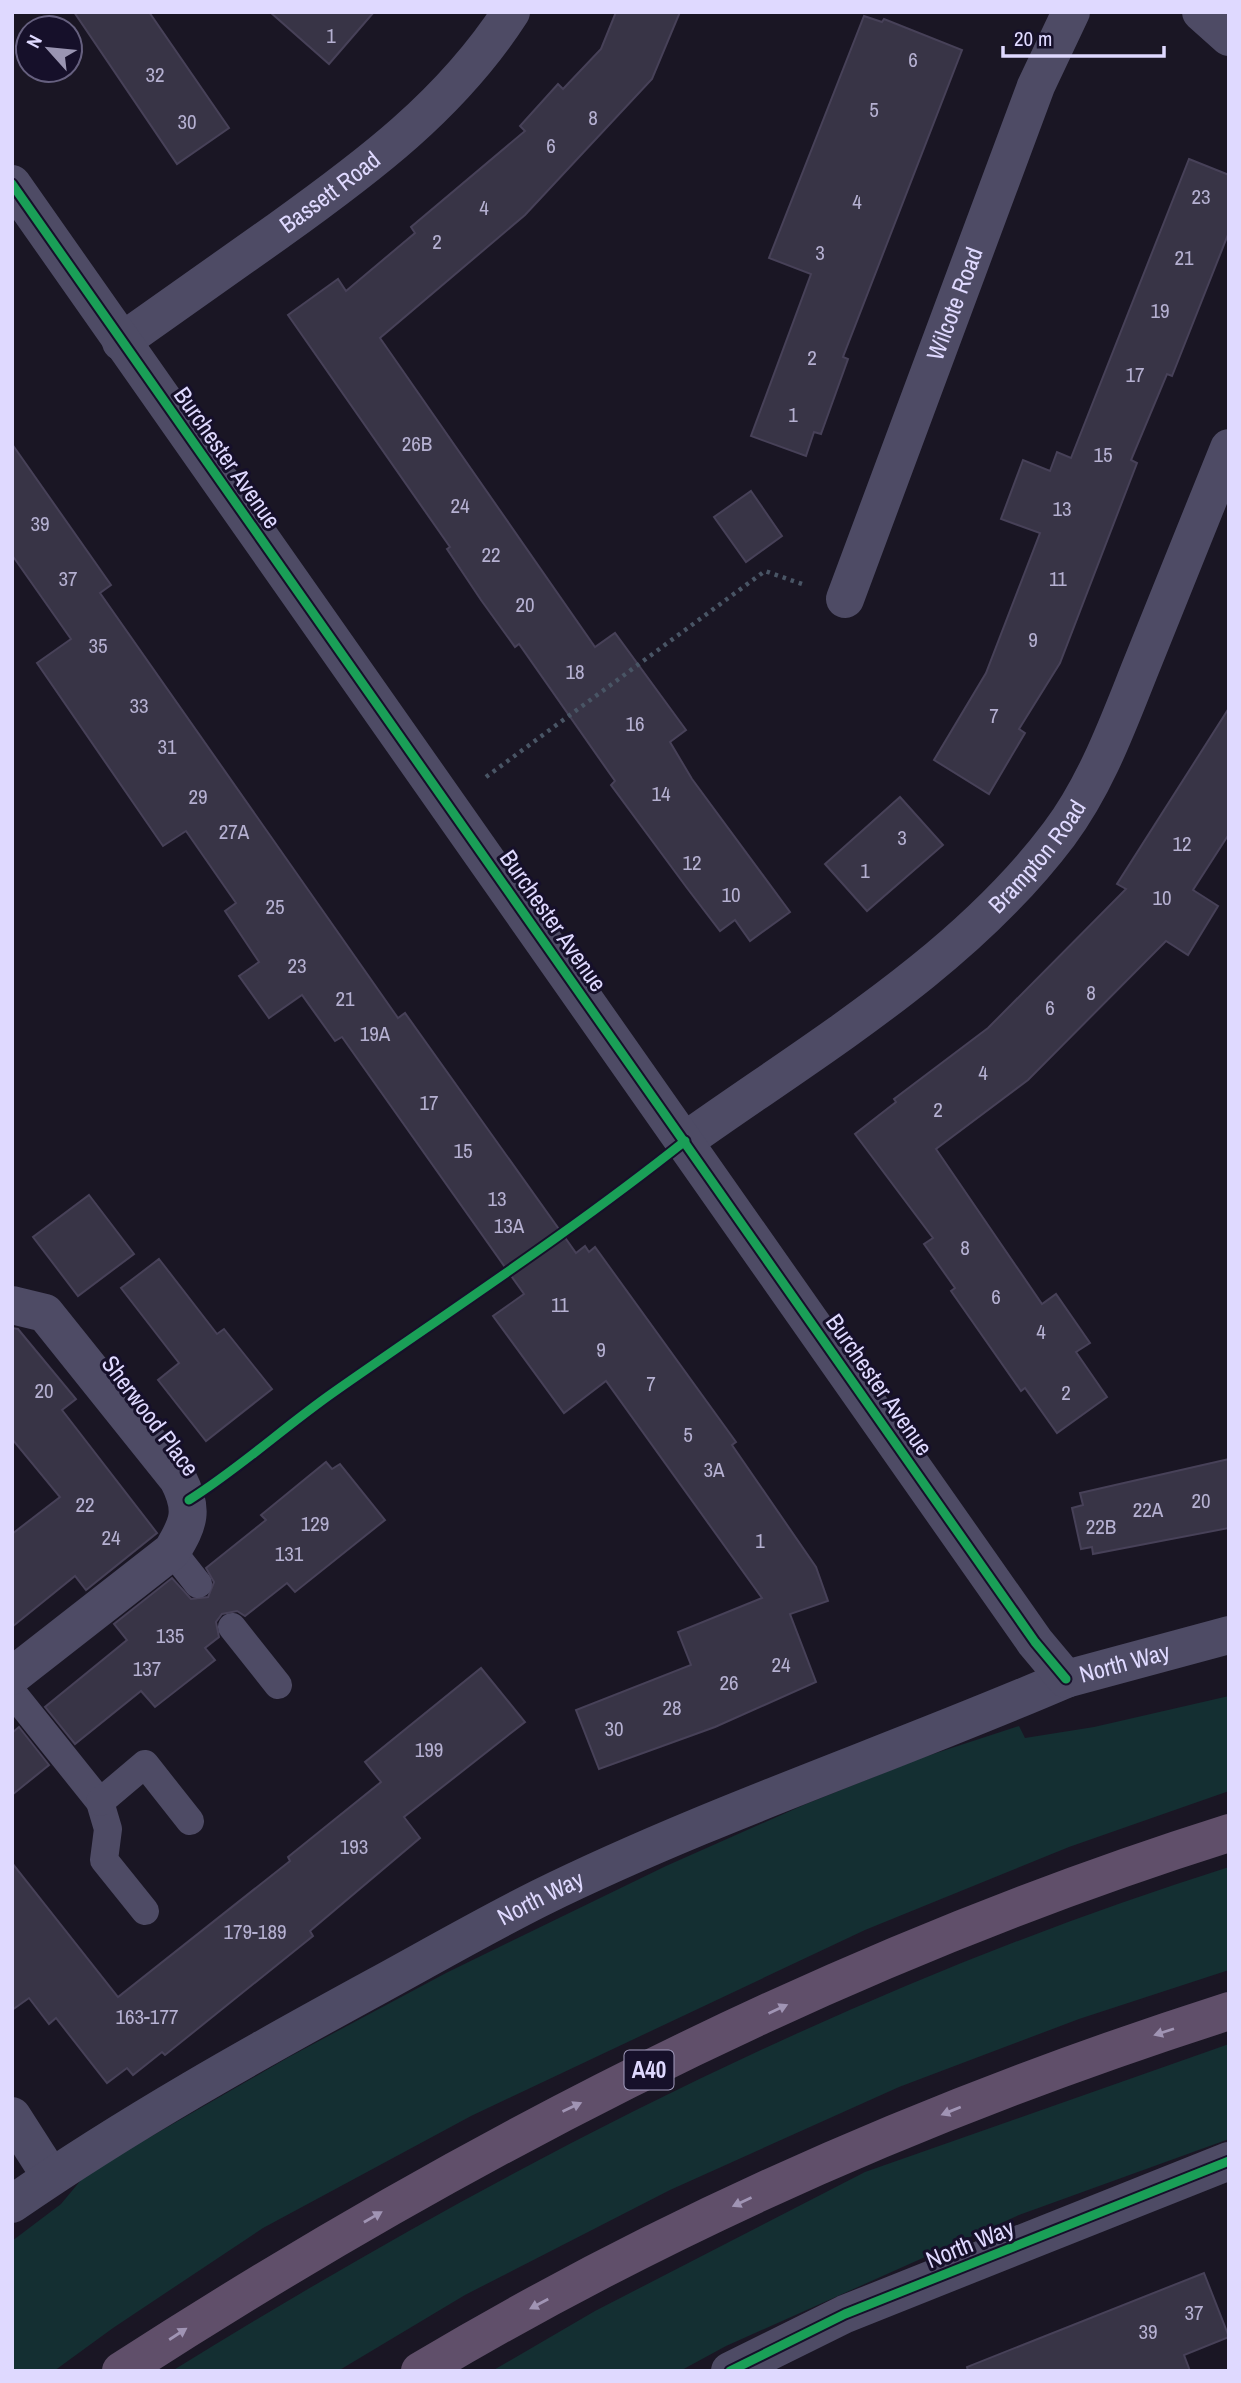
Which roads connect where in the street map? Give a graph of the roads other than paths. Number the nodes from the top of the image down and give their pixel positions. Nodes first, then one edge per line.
1 (510, 12) edge
2 (1071, 12) edge
3 (1201, 12) edge
4 (1229, 37) edge
5 (12, 184) edge
6 (121, 342) junction
7 (1229, 447) edge
8 (845, 599) road end
9 (685, 1141) junction
10 (12, 1305) edge
11 (172, 1551) junction
12 (198, 1584) dead end
13 (232, 1627) dead end
14 (1229, 1635) edge
15 (12, 1676) edge
16 (1066, 1679) junction
17 (278, 1685) dead end
18 (12, 1692) edge
19 (100, 1801) junction
20 (190, 1821) dead end
21 (1229, 1833) edge
22 (145, 1911) dead end
23 (1229, 2011) edge
24 (12, 2116) edge
25 (1229, 2161) edge
26 (51, 2177) junction
27 (12, 2204) edge
28 (121, 2371) edge
29 (420, 2371) edge
30 (730, 2371) edge

1 - 6 street, Bassett Road
2 - 8 street, Wilcote Road
3 - 4 street
5 - 6 street, Burchester Avenue
6 - 9 street, Burchester Avenue
7 - 9 street, Brampton Road
9 - 16 street, Burchester Avenue
10 - 11 street, Sherwood Place
11 - 12 lane
11 - 15 street, Sherwood Place
13 - 17 lane
14 - 16 street, North Way
16 - 26 street, North Way
18 - 19 lane
19 - 20 lane
19 - 22 lane
28 -> 21 highway, A40
23 -> 29 highway
24 - 26 street
25 - 30 street, North Way
26 - 27 street, North Way

